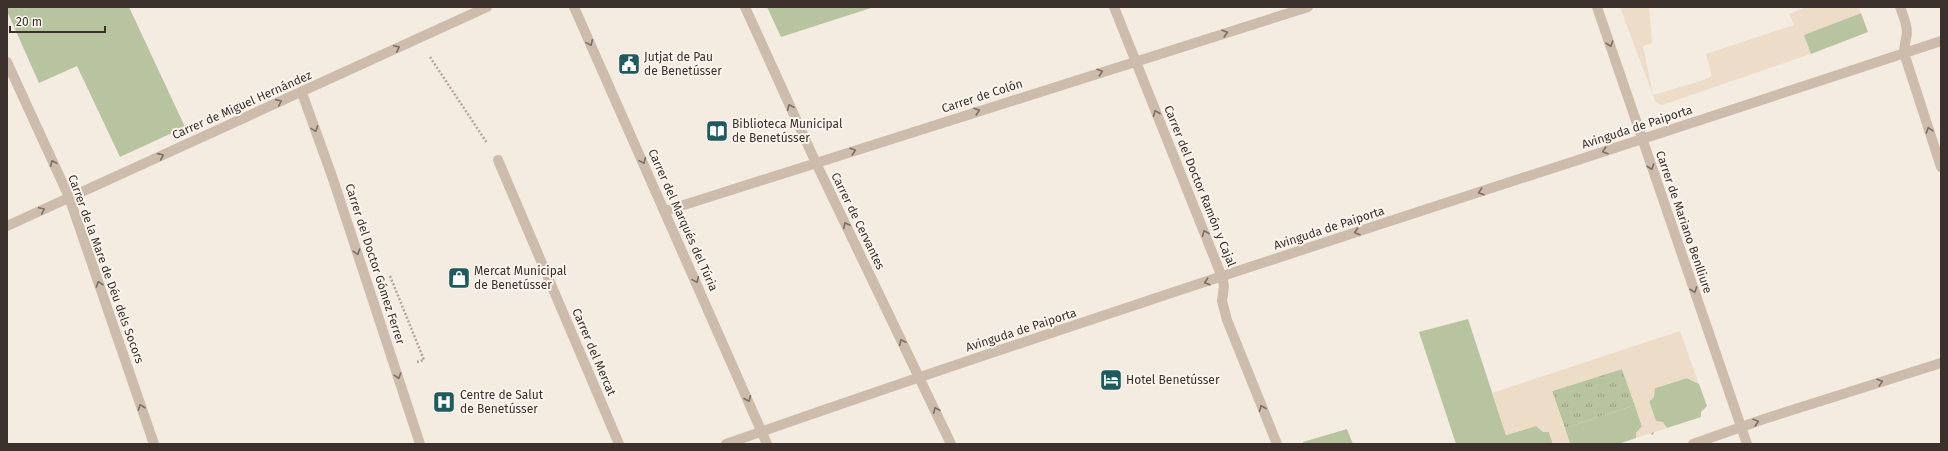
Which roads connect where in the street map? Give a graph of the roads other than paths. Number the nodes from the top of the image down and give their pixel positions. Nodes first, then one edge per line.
1 (487, 7) edge
2 (574, 7) edge
3 (745, 7) edge
4 (1114, 7) edge
5 (1308, 7) edge
6 (1598, 7) edge
7 (1900, 7) edge
8 (1941, 41) edge
9 (1904, 53) junction
10 (1135, 61) junction
11 (7, 62) edge
12 (302, 92) junction
13 (1642, 139) junction
14 (498, 160) dead end
15 (816, 163) junction
16 (1941, 167) edge
17 (68, 197) junction
18 (665, 210) junction
19 (7, 226) edge
20 (1222, 277) junction
21 (1941, 363) edge
22 (919, 377) junction
23 (1741, 426) junction
24 (762, 432) junction
25 (154, 444) edge
26 (420, 444) edge
27 (619, 444) edge
28 (726, 444) edge
29 (767, 444) edge
30 (951, 444) edge
31 (1277, 444) edge
32 (1693, 444) edge
33 (1747, 444) edge

12 -> 1 street, Carrer de Miguel Hernández
2 -> 18 street, Carrer del Marqués del Túria
15 -> 3 street, Carrer de Cervantes
4 - 10 street, Carrer del Doctor Ramón y Cajal
10 -> 5 street, Carrer de Colón
6 -> 13 street, Carrer de Mariano Benlliure
7 - 9 street
8 - 9 street, Avinguda de Paiporta
9 - 13 street, Avinguda de Paiporta
16 -> 9 street
15 -> 10 street, Carrer de Colón
20 -> 10 street, Carrer del Doctor Ramón y Cajal
17 -> 11 street, Carrer de la Mare de Déu dels Socors
17 -> 12 street, Carrer de Miguel Hernández
12 -> 26 street, Carrer del Doctor Gómez Ferrer
13 -> 20 street, Avinguda de Paiporta
13 -> 23 street, Carrer de Mariano Benlliure
14 - 27 street, Carrer del Mercat
15 - 18 street, Carrer de Colón
22 -> 15 street, Carrer de Cervantes
19 -> 17 street, Carrer de Miguel Hernández
25 -> 17 street, Carrer de la Mare de Déu dels Socors
18 -> 24 street, Carrer del Marqués del Túria
20 -> 22 street, Avinguda de Paiporta
31 -> 20 street, Carrer del Doctor Ramón y Cajal
23 -> 21 street
22 - 24 street, Avinguda de Paiporta
30 -> 22 street, Carrer de Cervantes
23 - 32 street
23 - 33 street, Carrer de Mariano Benlliure
24 - 28 street, Avinguda de Paiporta
24 - 29 street, Carrer del Marqués del Túria

